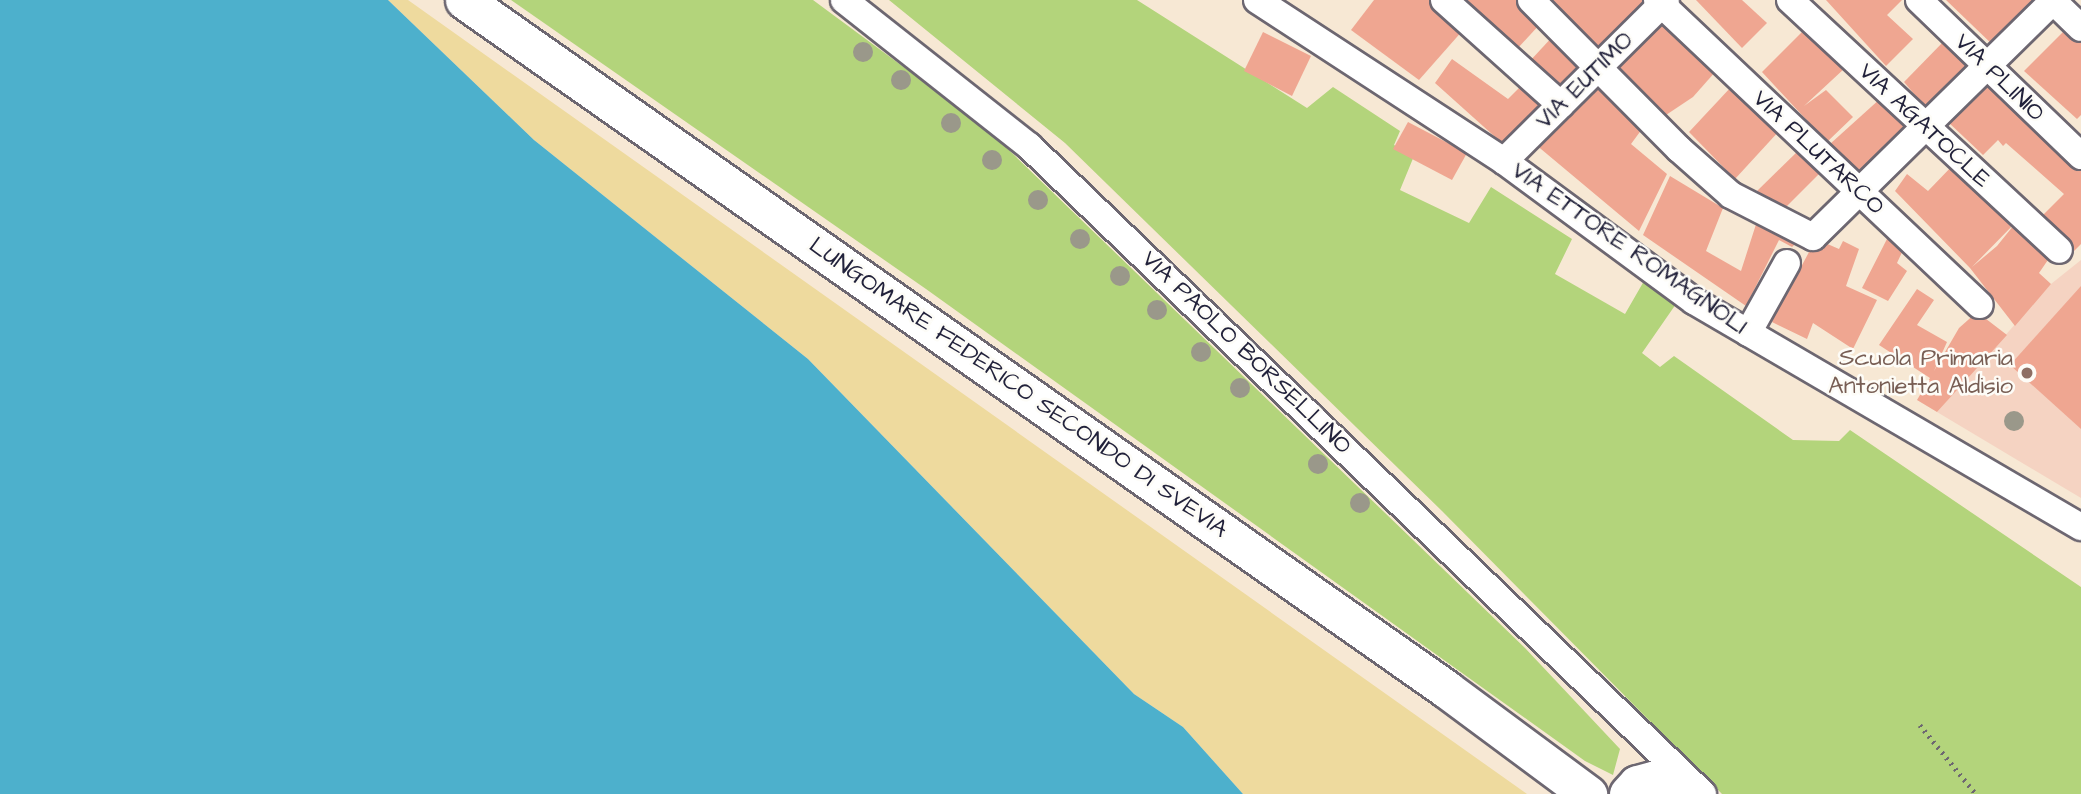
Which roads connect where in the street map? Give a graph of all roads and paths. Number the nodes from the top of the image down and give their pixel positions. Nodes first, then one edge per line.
1 (464, 0) edge
2 (844, 0) edge
3 (1257, 0) edge
4 (1444, 0) edge
5 (1531, 0) edge
6 (1790, 0) edge
7 (1919, 0) edge
8 (2053, 0) edge
9 (1661, 2) edge
10 (2081, 28) edge
11 (1597, 67) junction
12 (1986, 67) junction
13 (1561, 105) junction
14 (1924, 128) junction
15 (2081, 156) edge
16 (1504, 161) junction
17 (1859, 193) junction
18 (2059, 250) dead end
19 (1787, 263) dead end
20 (1980, 305) dead end
21 (1748, 333) junction
22 (2081, 527) edge
23 (1632, 724) junction
24 (1920, 725) dead end
25 (1579, 786) edge
26 (1631, 790) edge
27 (1687, 791) edge
28 (1976, 794) edge

1 - 25 street, LUNGOMARE FEDERICO SECONDO DI SVEVIA
2 - 23 street, VIA PAOLO BORSELLINO
3 - 16 street, VIA ETTORE ROMAGNOLI
4 - 13 street
5 - 11 street
6 - 14 street, VIA AGATOCLE
7 - 12 street, VIA PLINIO
8 - 10 street
8 - 12 street
9 - 11 street, VIA EUTIMO
9 - 17 street, VIA PLUTARCO
11 - 13 street, VIA EUTIMO
11 - 17 street
12 - 14 street
12 - 15 street, VIA PLINIO
13 - 16 street, VIA EUTIMO
14 - 17 street
14 - 18 street, VIA AGATOCLE
16 - 21 street, VIA ETTORE ROMAGNOLI
17 - 20 street, VIA PLUTARCO
19 - 21 street
21 - 22 street, VIA ETTORE ROMAGNOLI
23 - 26 street, VIA PAOLO BORSELLINO
23 - 27 street, VIA PAOLO BORSELLINO
24 - 28 path
25 - 26 street, LUNGOMARE FEDERICO SECONDO DI SVEVIA
26 - 27 street, LUNGOMARE FEDERICO SECONDO DI SVEVIA

